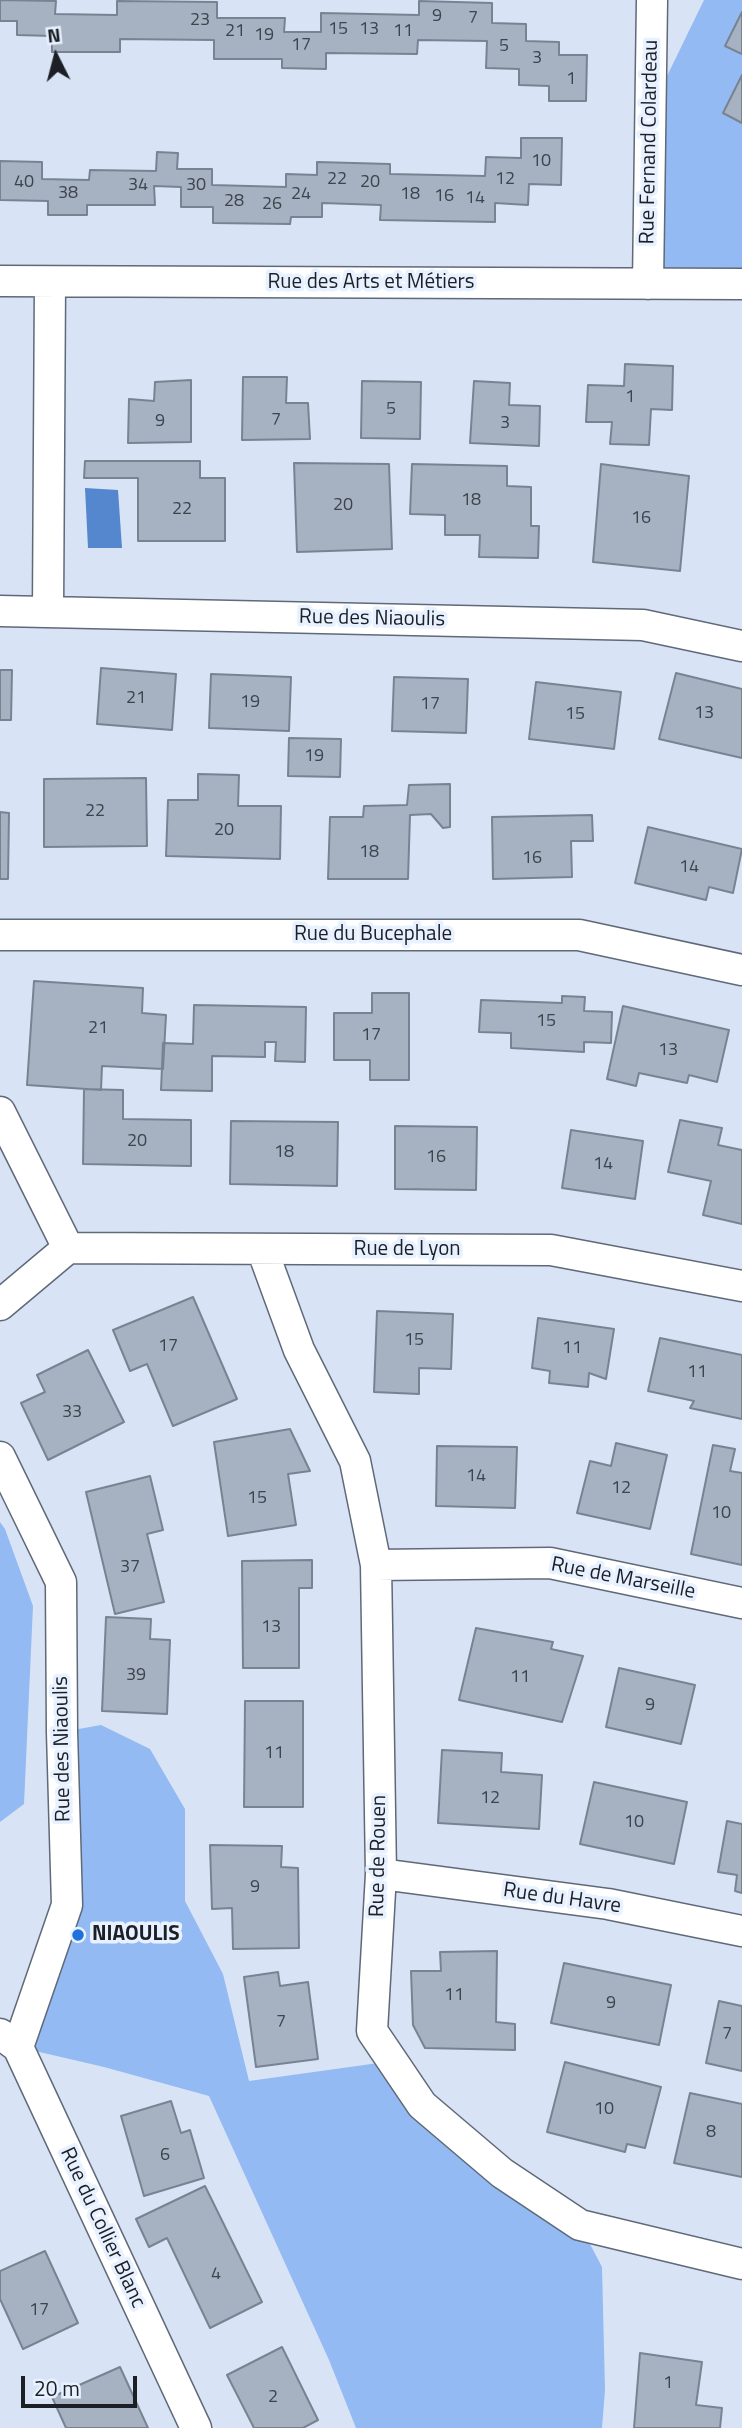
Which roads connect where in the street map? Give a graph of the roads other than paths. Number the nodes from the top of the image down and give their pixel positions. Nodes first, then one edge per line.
1 (652, 0) edge
2 (0, 281) edge
3 (50, 282) junction
4 (648, 284) junction
5 (742, 284) edge
6 (0, 611) edge
7 (48, 611) junction
8 (742, 646) edge
9 (0, 935) edge
10 (742, 970) edge
11 (0, 1112) edge
12 (68, 1248) junction
13 (262, 1249) junction
14 (742, 1286) edge
15 (0, 1305) edge
16 (0, 1457) edge
17 (376, 1565) junction
18 (742, 1603) edge
19 (381, 1874) junction
20 (742, 1931) edge
21 (9, 2041) edge
22 (742, 2264) edge
23 (196, 2428) edge

1 - 4 street, Rue Fernand Colardeau
2 - 3 street, Rue des Arts et Métiers
3 - 4 street, Rue des Arts et Métiers
3 - 7 street
4 - 5 street, Rue des Arts et Métiers
6 - 7 street, Rue des Niaoulis
7 - 8 street, Rue des Niaoulis
9 - 10 street, Rue du Bucephale
11 - 12 street
12 - 13 street, Rue de Lyon
12 - 15 street
13 - 14 street, Rue de Lyon
13 - 17 street, Rue de Rouen
16 - 21 street, Rue des Niaoulis
17 - 18 street, Rue de Marseille
17 - 19 street, Rue de Rouen
19 - 20 street, Rue du Havre
19 - 22 street, Rue de Rouen
21 - 23 street, Rue du Collier Blanc

